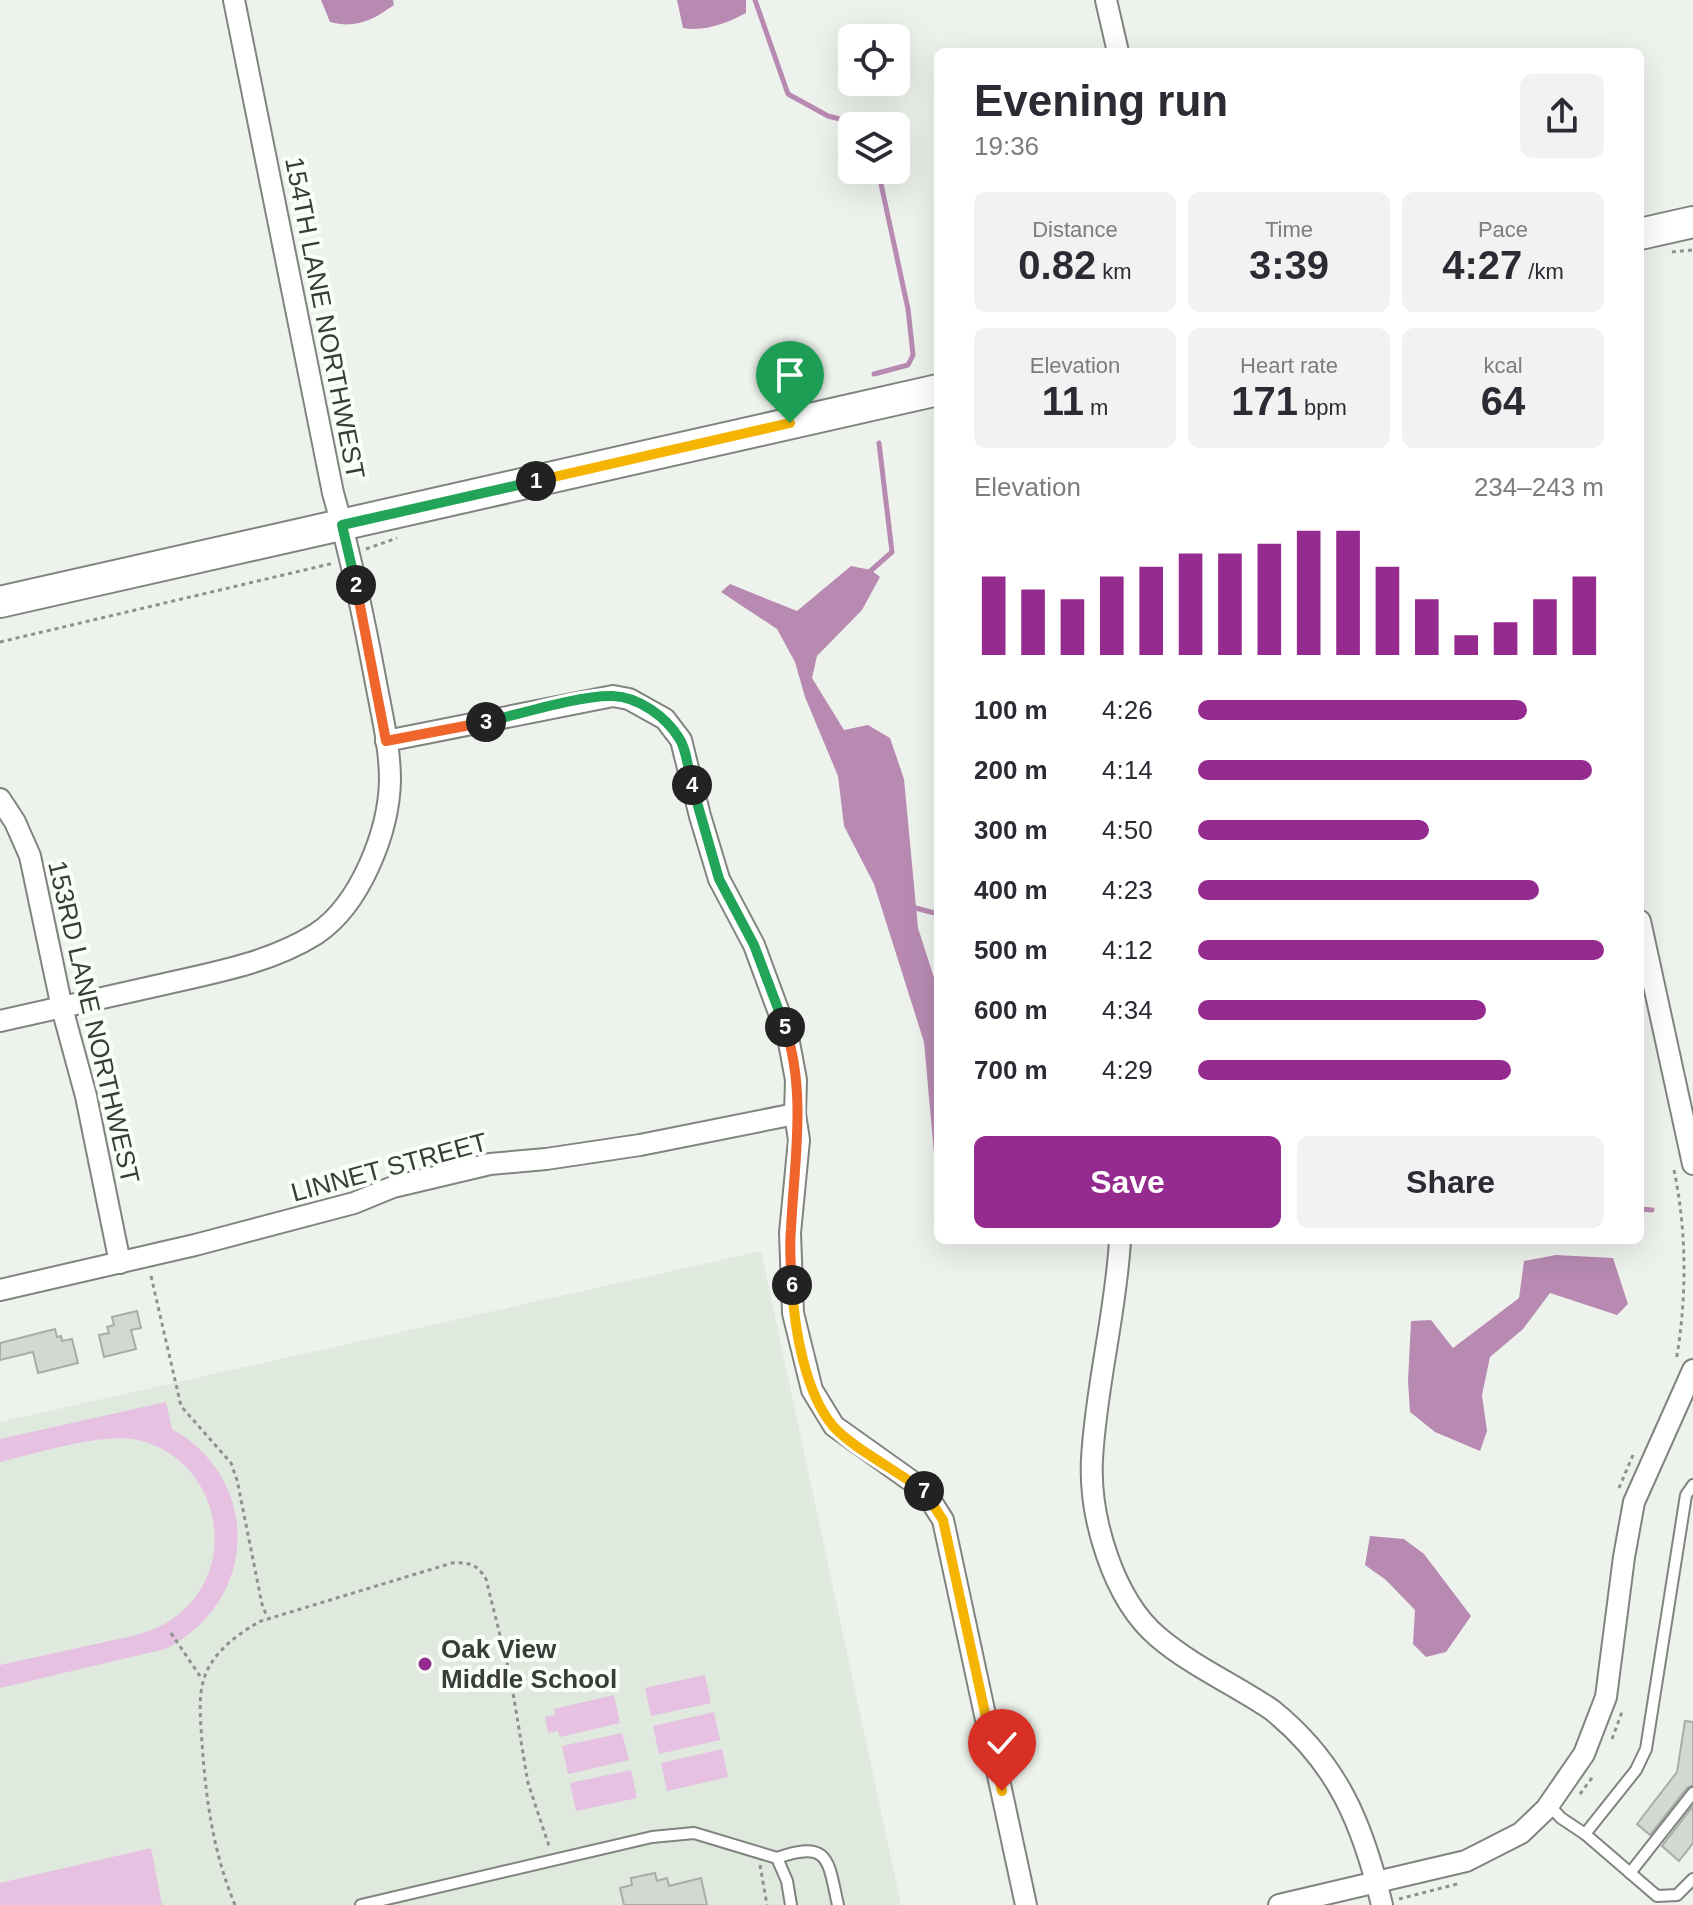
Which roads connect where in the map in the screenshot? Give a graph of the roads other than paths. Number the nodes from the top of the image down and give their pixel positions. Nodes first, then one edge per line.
1 (234, 0) edge
2 (1106, 0) edge
3 (1117, 48) edge
4 (1693, 222) edge
5 (1644, 233) edge
6 (934, 391) edge
7 (342, 525) junction
8 (0, 602) edge
9 (386, 741) junction
10 (0, 799) edge
11 (1644, 939) edge
12 (62, 1008) junction
13 (0, 1021) edge
14 (795, 1114) junction
15 (1693, 1164) edge
16 (1120, 1244) edge
17 (120, 1263) junction
18 (0, 1290) edge
19 (1688, 1371) edge
20 (1693, 1485) edge
21 (1693, 1793) edge
22 (1548, 1804) junction
23 (1585, 1834) junction
24 (777, 1858) junction
25 (1630, 1873) junction
26 (1693, 1879) edge
27 (1377, 1883) junction
28 (361, 1905) edge
29 (791, 1905) edge
30 (838, 1905) edge
31 (1026, 1905) edge
32 (1279, 1905) edge
33 (1382, 1905) edge

1 - 7 street, 154TH LANE NORTHWEST
2 - 3 street
4 - 5 street
6 - 7 street
7 - 8 street
7 - 9 street, 154TH LANE NORTHWEST
9 - 12 street, 154TH LANE NORTHWEST
9 - 14 street
10 - 12 street, 153RD LANE NORTHWEST
11 - 15 street
12 - 13 street, 154TH LANE NORTHWEST
12 - 17 street, 153RD LANE NORTHWEST
14 - 17 street, LINNET STREET
14 - 31 street
16 - 27 street
17 - 18 street, LINNET STREET
19 - 22 street
20 - 23 lane
21 - 25 lane
22 - 23 lane
22 - 27 street
23 - 25 lane
24 - 28 lane
24 - 29 lane
24 - 30 lane
25 - 26 lane
27 - 32 street
27 - 33 street

